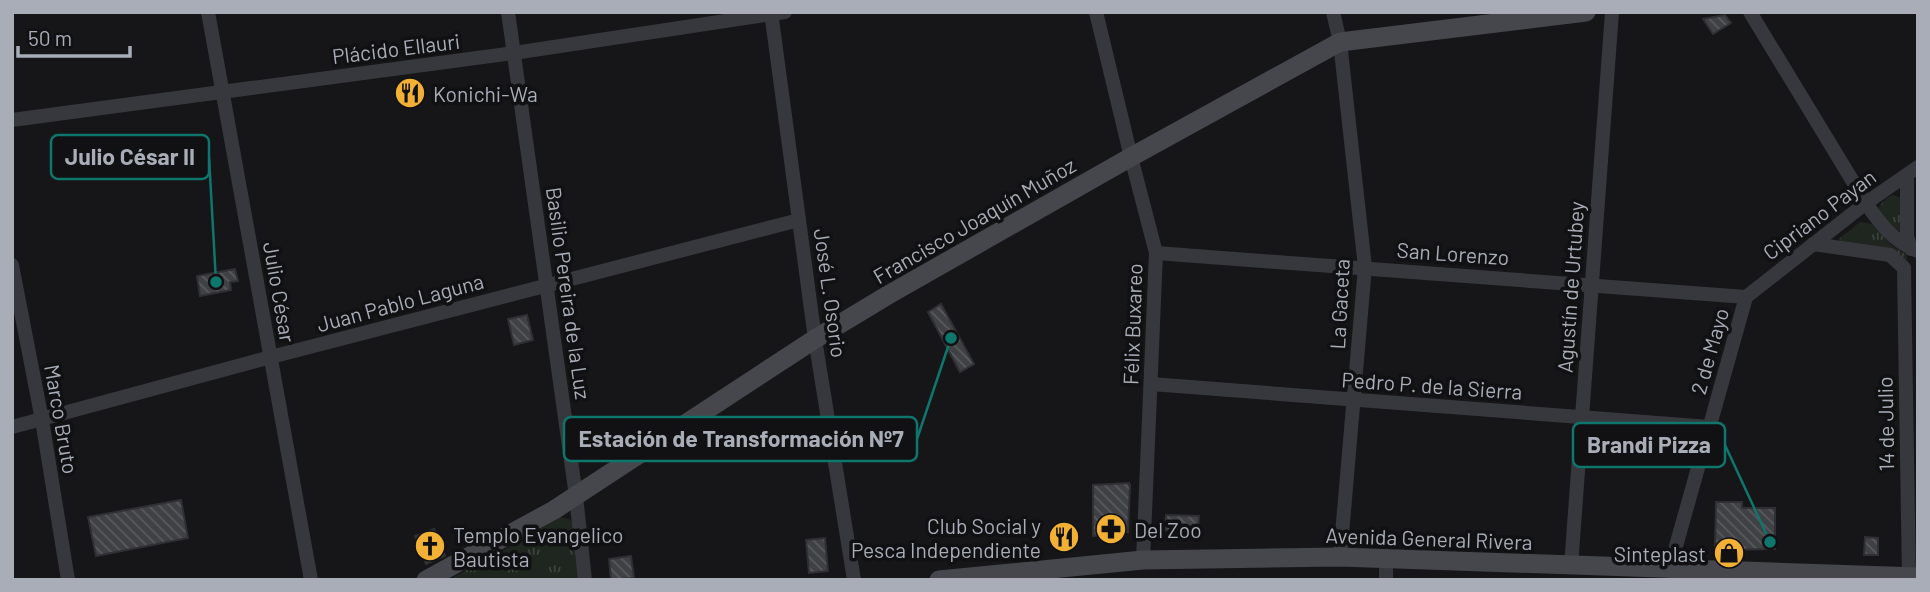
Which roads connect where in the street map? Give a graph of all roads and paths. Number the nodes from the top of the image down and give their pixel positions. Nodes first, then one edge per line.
1 (208, 12) edge
2 (508, 12) edge
3 (1096, 12) edge
4 (1334, 12) edge
5 (1586, 12) edge
6 (1612, 12) edge
7 (1750, 12) edge
8 (776, 13) edge
9 (1340, 42) junction
10 (514, 53) junction
11 (223, 92) junction
12 (12, 120) edge
13 (1131, 157) junction
14 (1913, 171) edge
15 (1866, 203) junction
16 (799, 220) junction
17 (1813, 244) junction
18 (1916, 252) edge
19 (1156, 253) junction
20 (12, 265) edge
21 (1365, 267) junction
22 (1904, 268) junction
23 (1591, 284) junction
24 (546, 286) junction
25 (1746, 297) junction
26 (815, 339) junction
27 (271, 357) junction
28 (1151, 384) junction
29 (1354, 400) junction
30 (1582, 417) junction
31 (42, 420) junction
32 (12, 427) edge
33 (1710, 427) junction
34 (576, 496) junction
35 (1340, 557) junction
36 (1386, 559) junction
37 (1143, 560) junction
38 (1571, 566) junction
39 (1674, 575) edge
40 (1912, 578) edge
41 (68, 580) edge
42 (311, 580) edge
43 (426, 580) edge
44 (585, 580) edge
45 (854, 580) edge
46 (939, 580) edge
47 (1386, 580) edge

1 - 11 street, Julio César
2 - 10 street, Basilio Pereira de la Luz
3 - 13 street, Félix Buxareo
4 - 9 street, La Gaceta
5 - 9 street, Francisco Joaquín Muñoz
6 - 23 street, Agustín de Urtubey
7 - 15 street
8 - 10 street, Plácido Ellauri
8 - 16 street, José L. Osorio
9 - 13 street, Francisco Joaquín Muñoz
9 - 21 street, La Gaceta
10 - 11 street, Plácido Ellauri
10 - 24 street, Basilio Pereira de la Luz
11 - 12 street, Plácido Ellauri
11 - 27 street, Julio César
13 - 19 street, Félix Buxareo
13 - 26 street, Francisco Joaquín Muñoz
14 - 15 street, Cipriano Payan
14 - 18 street
15 - 17 street, Cipriano Payan
15 - 18 street
16 - 24 street, Juan Pablo Laguna
16 - 26 street, José L. Osorio
17 - 22 street
17 - 25 street, Cipriano Payan
18 - 22 street
19 - 21 street, San Lorenzo
19 - 28 street, Félix Buxareo
20 - 31 street, Marco Bruto
21 - 23 street, San Lorenzo
21 - 29 street, La Gaceta
22 - 40 street, 14 de Julio
23 - 25 street, San Lorenzo
23 - 30 street, Agustín de Urtubey
24 - 27 street, Juan Pablo Laguna
24 - 34 street, Basilio Pereira de la Luz
25 - 33 street, 2 de Mayo
26 - 34 street, Francisco Joaquín Muñoz
26 - 45 street, José L. Osorio
27 - 31 street, Juan Pablo Laguna
27 - 42 street, Julio César
28 - 29 street, Pedro P. de la Sierra
28 - 37 street, Félix Buxareo
29 - 30 street, Pedro P. de la Sierra
29 - 35 street, La Gaceta
30 - 33 street, Pedro P. de la Sierra
30 - 38 street, Agustín de Urtubey
31 - 32 street, Juan Pablo Laguna
31 - 41 street, Marco Bruto
33 - 39 street, 2 de Mayo
34 - 43 street, Francisco Joaquín Muñoz
34 - 44 street, Basilio Pereira de la Luz
35 - 36 street, Avenida General Rivera
35 - 37 street, Avenida General Rivera
36 - 38 street, Avenida General Rivera
36 - 47 street
37 - 46 street, Avenida General Rivera
38 - 39 street, Avenida General Rivera
39 - 40 street, Avenida General Rivera

